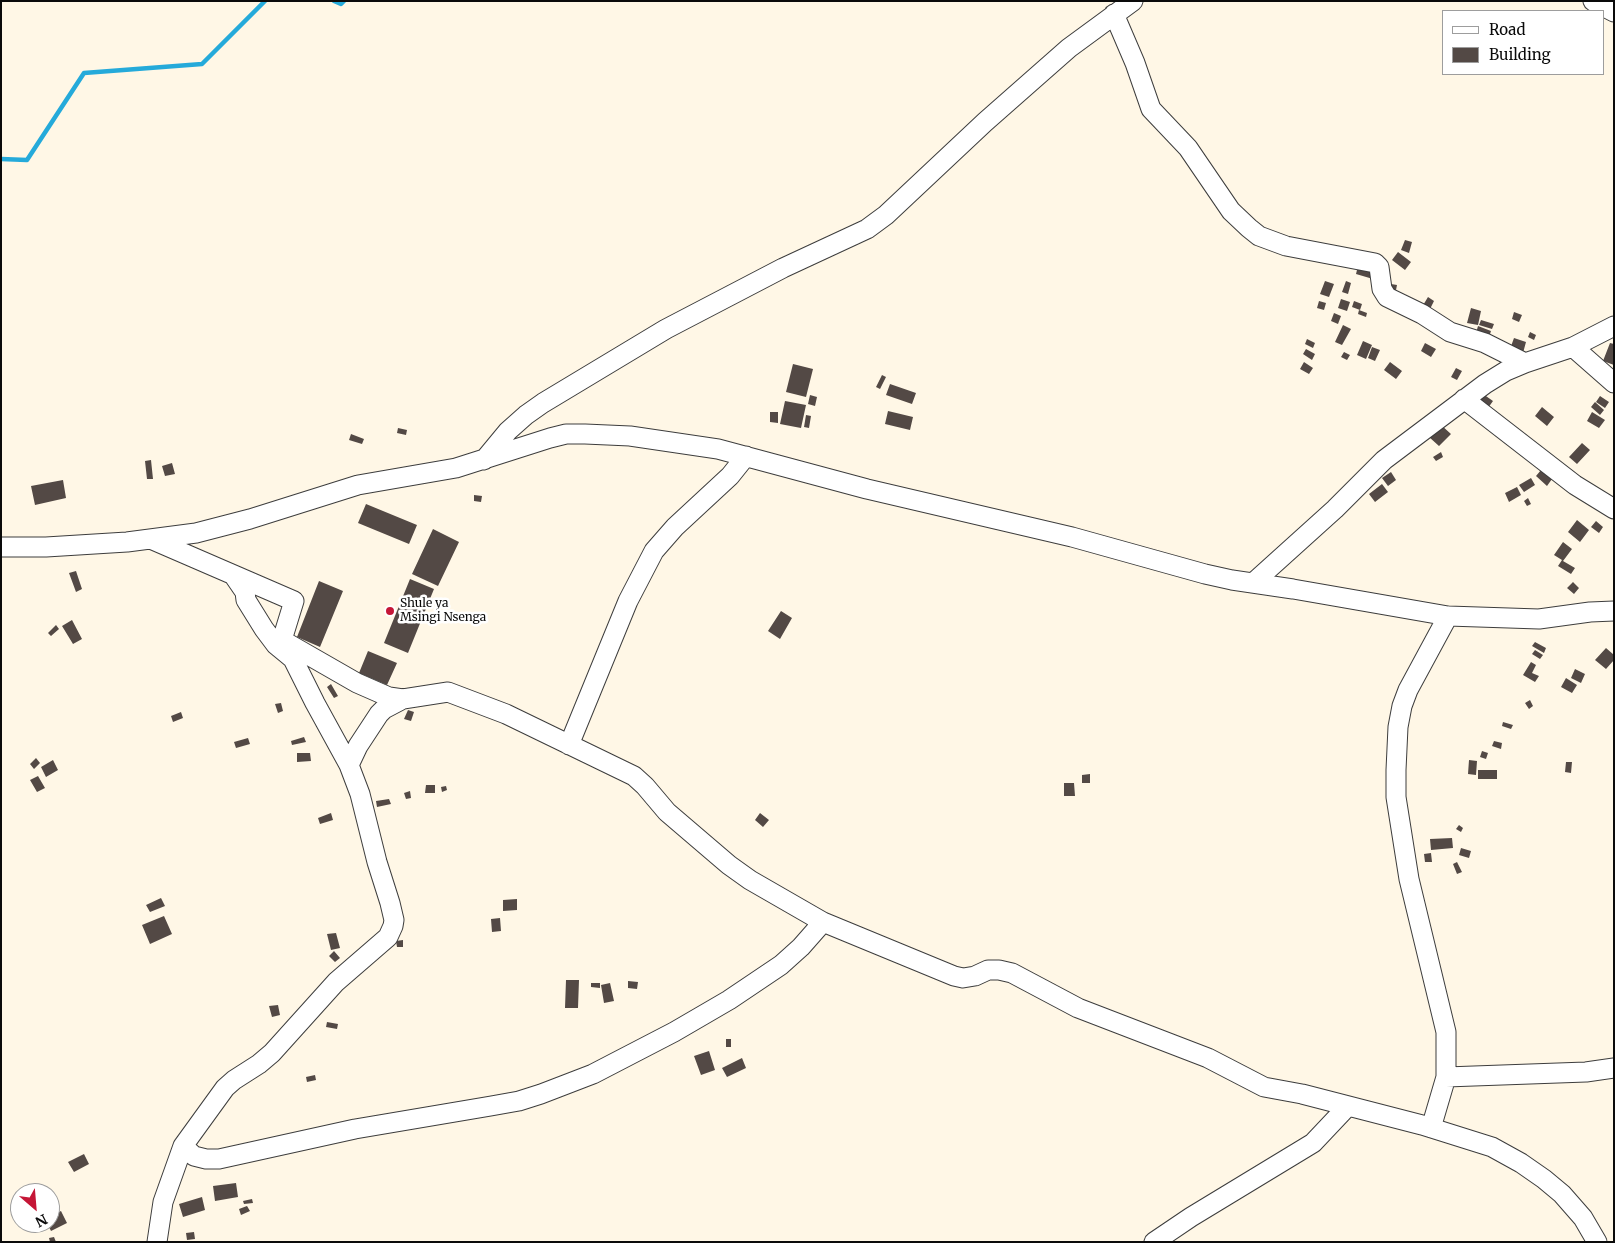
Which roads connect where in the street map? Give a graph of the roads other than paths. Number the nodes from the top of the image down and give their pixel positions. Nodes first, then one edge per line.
1 (1133, 1) edge
2 (1593, 1) edge
3 (1614, 12) edge
4 (1114, 14) junction
5 (1614, 326) edge
6 (1572, 347) junction
7 (1525, 363) junction
8 (1614, 383) edge
9 (1464, 399) junction
10 (746, 456) junction
11 (483, 460) junction
12 (1614, 509) edge
13 (154, 540) junction
14 (1, 547) edge
15 (234, 576) junction
16 (1253, 583) junction
17 (1614, 611) edge
18 (1448, 616) junction
19 (403, 699) junction
20 (569, 745) junction
21 (349, 765) junction
22 (823, 922) junction
23 (1614, 1068) edge
24 (1446, 1077) junction
25 (1347, 1106) junction
26 (1431, 1128) junction
27 (183, 1146) junction
28 (157, 1242) edge
29 (1154, 1242) edge
30 (1597, 1242) edge

1 - 4 street
2 - 3 street
4 - 7 street
4 - 11 street
5 - 6 street
6 - 7 street
6 - 8 street
7 - 9 street
9 - 12 street
9 - 16 street
10 - 11 street
10 - 16 street
10 - 20 street
11 - 13 street
13 - 14 street
13 - 15 street
15 - 19 street
15 - 21 street
16 - 18 street
17 - 18 street
18 - 24 street
19 - 20 street
19 - 21 street
20 - 22 street
21 - 27 street
22 - 25 street
22 - 27 street
23 - 24 street
24 - 26 street
25 - 26 street
25 - 29 street
26 - 30 street
27 - 28 street

